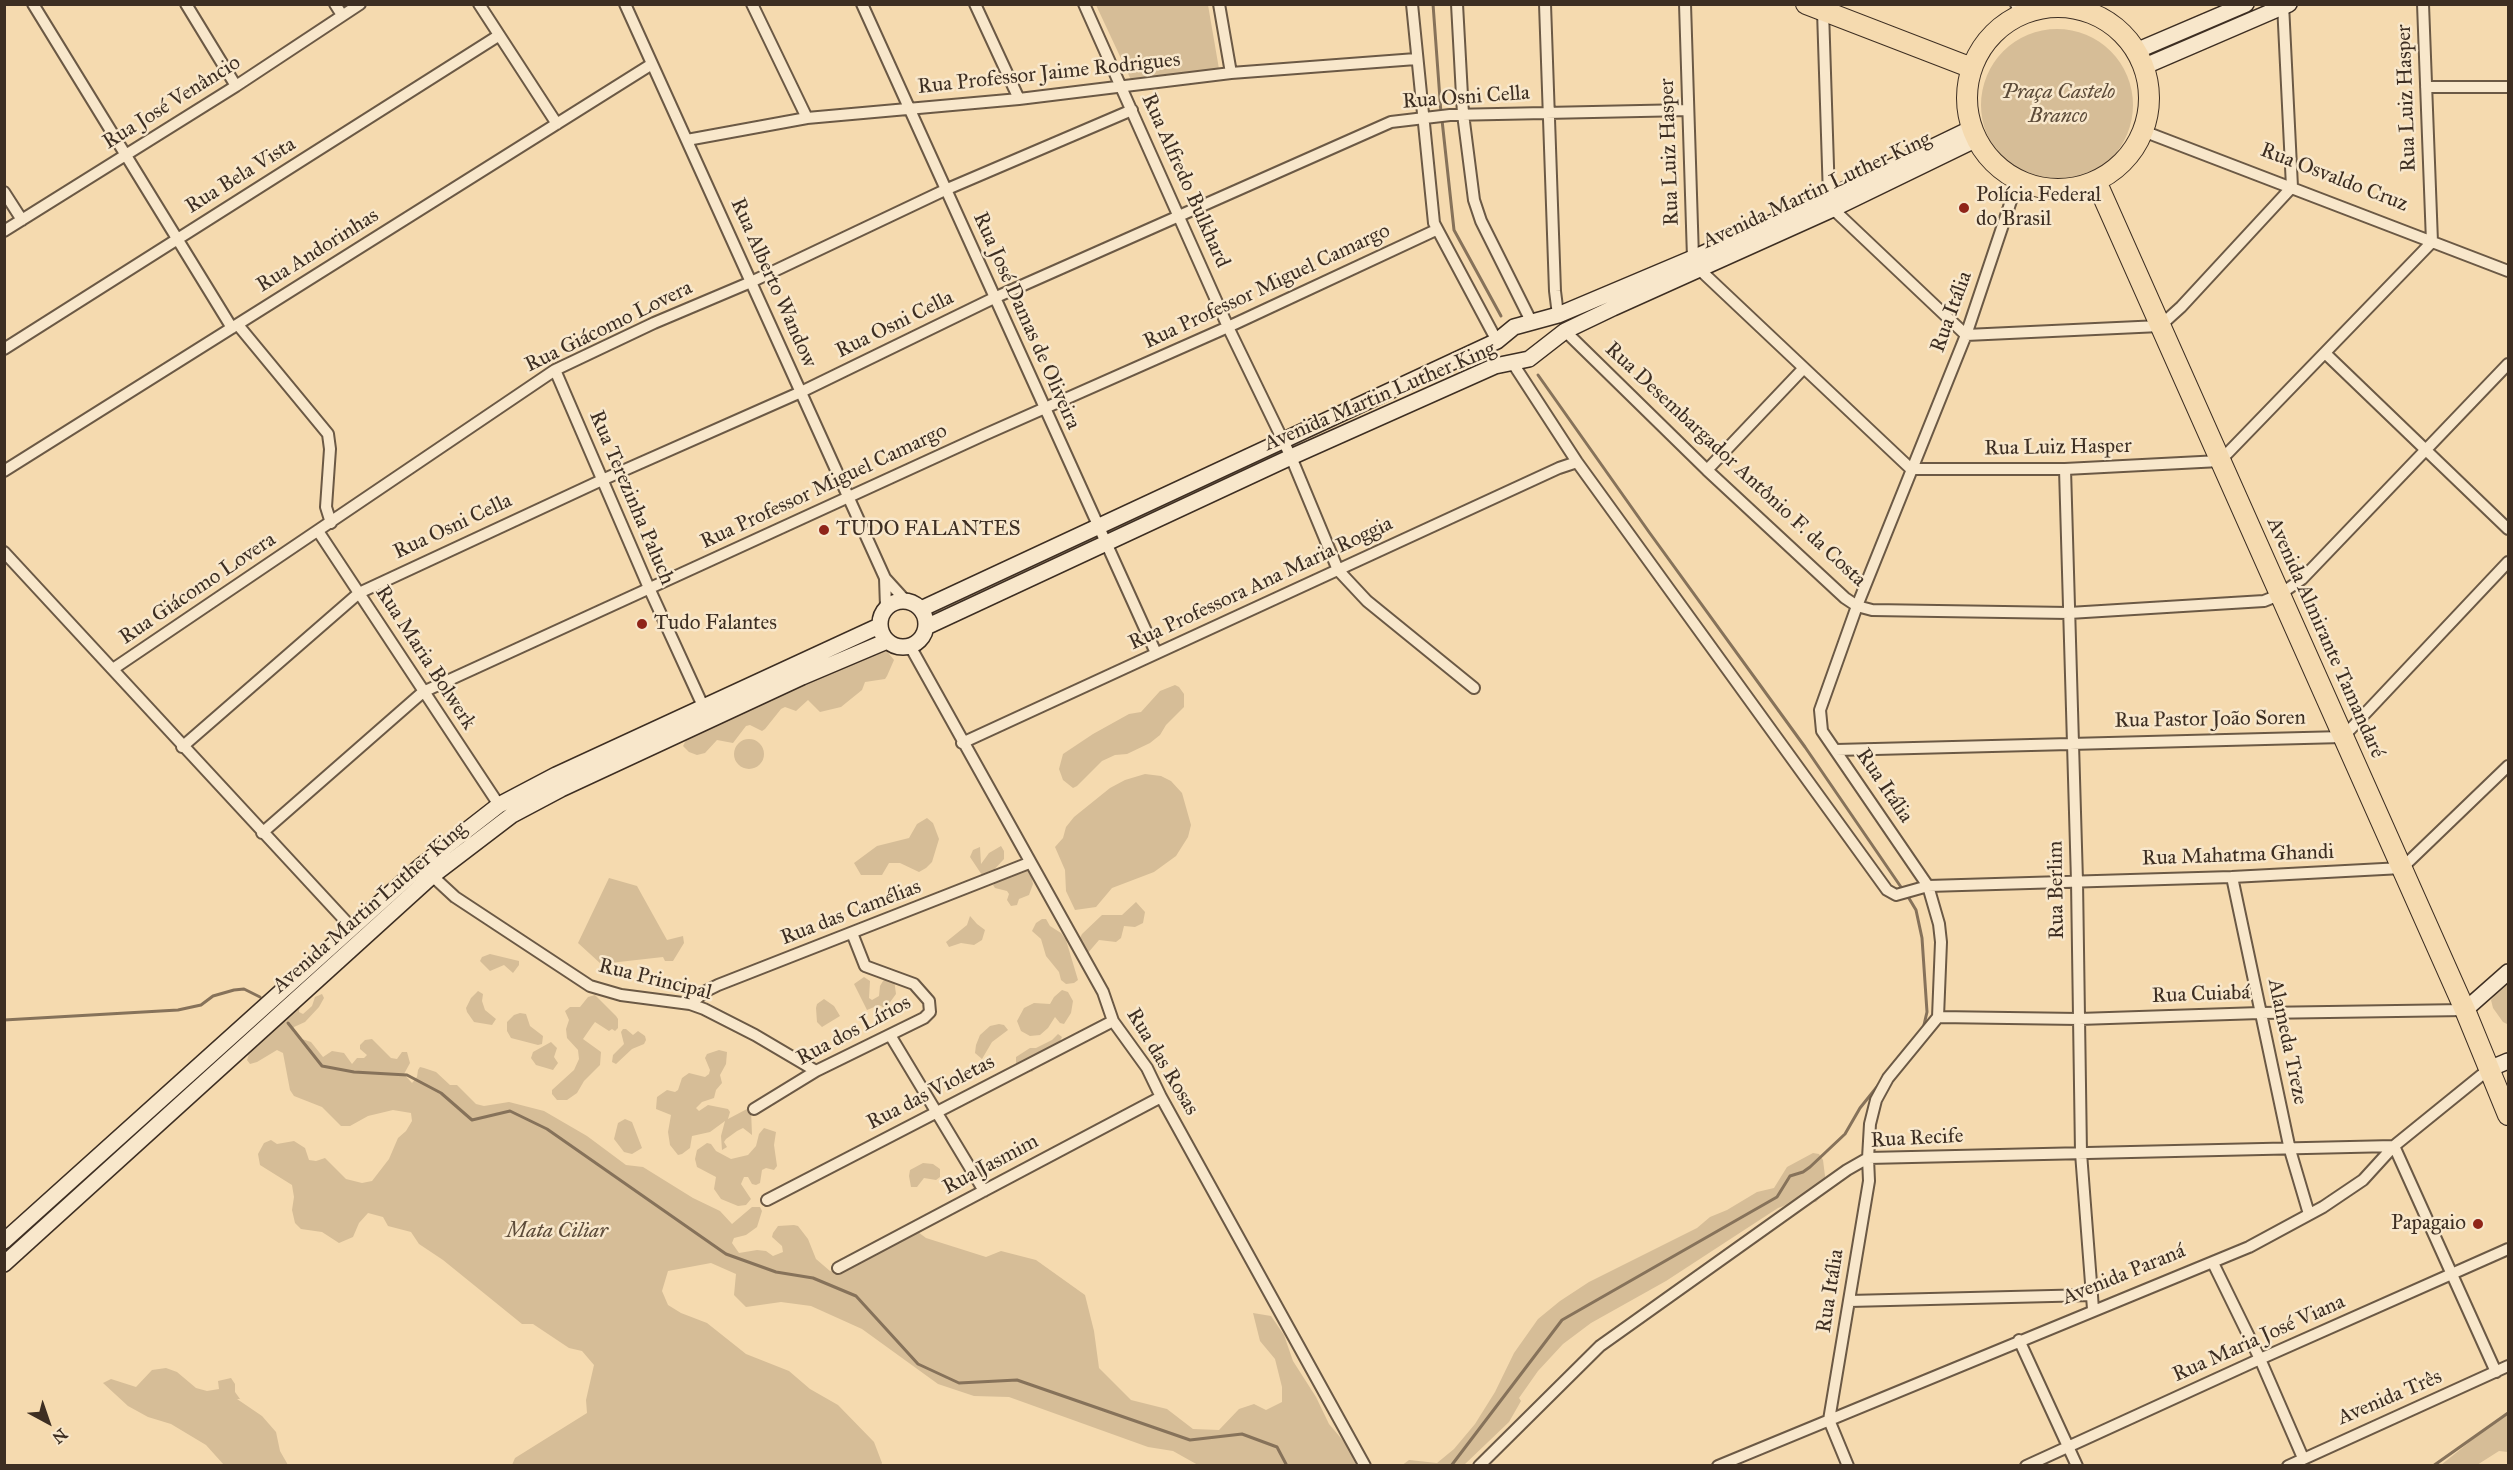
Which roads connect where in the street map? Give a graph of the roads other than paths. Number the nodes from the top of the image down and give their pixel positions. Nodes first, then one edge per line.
1 (33, 4) edge
2 (186, 4) edge
3 (335, 4) edge
4 (360, 4) edge
5 (479, 4) edge
6 (625, 4) edge
7 (752, 4) edge
8 (862, 4) edge
9 (975, 4) edge
10 (1084, 4) edge
11 (1219, 4) edge
12 (1412, 4) edge
13 (1457, 4) edge
14 (1545, 4) edge
15 (1685, 4) edge
16 (2246, 4) edge
17 (2423, 4) edge
18 (2286, 5) edge
19 (1820, 7) edge
20 (2085, 8) edge
21 (2018, 10) edge
22 (342, 15) junction
23 (498, 36) junction
24 (1416, 59) junction
25 (2140, 59) junction
26 (652, 64) junction
27 (1972, 68) junction
28 (1231, 73) junction
29 (236, 86) junction
30 (1121, 87) junction
31 (2426, 87) junction
32 (2508, 87) edge
33 (1019, 99) junction
34 (908, 109) junction
35 (1132, 110) junction
36 (1688, 110) junction
37 (1550, 112) junction
38 (1463, 114) junction
39 (1426, 116) junction
40 (807, 118) junction
41 (557, 124) junction
42 (2143, 131) junction
43 (1974, 134) junction
44 (687, 140) junction
45 (126, 155) junction
46 (2018, 180) junction
47 (2096, 181) junction
48 (2292, 187) junction
49 (945, 190) junction
50 (4, 192) edge
51 (1831, 203) junction
52 (1180, 216) junction
53 (22, 220) junction
54 (1436, 230) junction
55 (4, 231) edge
56 (177, 240) junction
57 (2432, 242) junction
58 (1696, 263) junction
59 (2508, 271) edge
60 (751, 282) junction
61 (994, 298) junction
62 (1610, 301) junction
63 (1558, 315) junction
64 (1532, 323) junction
65 (235, 326) junction
66 (2160, 326) junction
67 (1228, 327) junction
68 (1565, 332) junction
69 (1966, 335) junction
70 (1497, 341) junction
71 (1542, 347) junction
72 (4, 349) edge
73 (2326, 354) junction
74 (1512, 362) junction
75 (2508, 364) edge
76 (1803, 369) junction
77 (555, 370) junction
78 (1397, 388) junction
79 (801, 392) junction
80 (1405, 406) junction
81 (1044, 410) junction
82 (1284, 442) junction
83 (2425, 450) junction
84 (1291, 457) junction
85 (2220, 461) junction
86 (1577, 462) junction
87 (2065, 469) junction
88 (1707, 470) junction
89 (1911, 470) junction
90 (4, 471) edge
91 (602, 480) junction
92 (850, 499) junction
93 (331, 523) junction
94 (1100, 528) junction
95 (2508, 529) edge
96 (318, 531) junction
97 (1107, 543) junction
98 (4, 552) edge
99 (2508, 562) edge
100 (1338, 570) junction
101 (885, 579) junction
102 (649, 588) junction
103 (359, 593) junction
104 (2279, 595) junction
105 (905, 600) junction
106 (1857, 606) junction
107 (886, 607) junction
108 (921, 609) junction
109 (2069, 613) junction
110 (879, 626) junction
111 (926, 627) junction
112 (887, 641) junction
113 (910, 646) junction
114 (1156, 653) junction
115 (113, 669) junction
116 (1474, 688) dead end
117 (423, 692) junction
118 (703, 706) junction
119 (2343, 737) junction
120 (963, 742) junction
121 (2072, 743) junction
122 (182, 747) junction
123 (1836, 750) junction
124 (2508, 766) edge
125 (558, 782) junction
126 (499, 805) junction
127 (262, 833) junction
128 (1029, 863) junction
129 (2402, 868) junction
130 (427, 871) junction
131 (2232, 877) junction
132 (2077, 881) junction
133 (1928, 886) junction
134 (353, 929) junction
135 (852, 933) junction
136 (2508, 972) edge
137 (690, 1004) junction
138 (2465, 1010) junction
139 (2260, 1013) junction
140 (1938, 1017) junction
141 (2079, 1018) junction
142 (1113, 1021) junction
143 (890, 1035) junction
144 (2508, 1061) edge
145 (2489, 1069) junction
146 (816, 1071) junction
147 (1161, 1097) junction
148 (754, 1109) dead end
149 (936, 1112) junction
150 (2508, 1115) edge
151 (2394, 1146) junction
152 (2290, 1150) junction
153 (2081, 1153) junction
154 (1868, 1158) junction
155 (984, 1191) junction
156 (767, 1200) dead end
157 (2309, 1214) junction
158 (4, 1241) edge
159 (2508, 1250) edge
160 (2212, 1263) junction
161 (4, 1264) edge
162 (838, 1268) dead end
163 (2453, 1274) junction
164 (2092, 1295) junction
165 (1849, 1301) junction
166 (2093, 1310) junction
167 (2019, 1340) junction
168 (2260, 1359) junction
169 (2508, 1366) edge
170 (2496, 1372) junction
171 (1829, 1420) junction
172 (2068, 1446) junction
173 (2303, 1458) junction
174 (1365, 1466) edge
175 (1479, 1466) edge
176 (1718, 1466) edge
177 (1848, 1466) edge
178 (2026, 1466) edge
179 (2077, 1466) edge
180 (2288, 1466) edge

1 - 45 street
2 - 29 street
3 - 22 street
4 - 22 street, Rua José Venâncio
5 - 23 street
6 - 26 street, Rua Alberto Wandow
7 - 40 street
8 - 34 street, Rua José Damas de Oliveira
9 - 33 street
10 - 30 street, Rua Alfredo Bulkhard
11 - 28 street
12 - 24 street
13 - 38 street
14 - 37 street
15 - 36 street, Rua Luiz Hasper
16 - 25 main road
17 - 31 street, Rua Luiz Hasper
18 - 25 main road
18 - 48 street
19 - 27 highway
19 - 51 street
20 - 21 highway
20 - 25 highway
21 - 27 highway
22 - 29 street, Rua José Venâncio
23 - 41 street
23 - 56 street, Rua Bela Vista
24 - 28 street, Rua Professor Jaime Rodrigues
24 - 39 street
25 - 42 highway
26 - 41 street, Rua Andorinhas
26 - 44 street, Rua Alberto Wandow
27 - 43 highway
28 - 30 street, Rua Professor Jaime Rodrigues
29 - 45 street, Rua José Venâncio
30 - 33 street, Rua Professor Jaime Rodrigues
30 - 35 street, Rua Alfredo Bulkhard
31 - 32 street
31 - 57 street, Rua Luiz Hasper
33 - 34 street, Rua Professor Jaime Rodrigues
34 - 40 street, Rua Professor Jaime Rodrigues
34 - 49 street, Rua José Damas de Oliveira
35 - 49 street, Rua Giácomo Lovera
35 - 52 street, Rua Alfredo Bulkhard
36 - 37 street, Rua Osni Cella
36 - 58 street, Rua Luiz Hasper
37 - 38 street, Rua Osni Cella
37 - 63 street
38 - 39 street, Rua Osni Cella
38 - 64 street
39 - 52 street, Rua Osni Cella
39 - 54 street
40 - 44 street, Rua Professor Jaime Rodrigues
41 - 65 street, Rua Andorinhas
42 - 47 highway
42 - 48 street, Rua Osvaldo Cruz
43 - 46 highway
43 - 51 main road, Avenida Martin Luther King
44 - 60 street, Rua Alberto Wandow
45 - 53 street, Rua José Venâncio
45 - 56 street
46 - 47 highway
46 - 69 street, Rua Itália
47 - 66 highway, Avenida Almirante Tamandaré
48 - 57 street, Rua Osvaldo Cruz
48 - 66 street
49 - 60 street, Rua Giácomo Lovera
49 - 61 street, Rua José Damas de Oliveira
50 - 53 street
51 - 58 main road, Avenida Martin Luther King
51 - 69 street
52 - 61 street, Rua Osni Cella
52 - 67 street, Rua Alfredo Bulkhard
53 - 55 street, Rua José Venâncio
54 - 67 street, Rua Professor Miguel Camargo
54 - 70 street
56 - 65 street
56 - 72 street, Rua Bela Vista
57 - 59 street, Rua Osvaldo Cruz
57 - 73 street
58 - 62 main road, Avenida Martin Luther King
58 - 76 street
60 - 77 street, Rua Giácomo Lovera
60 - 79 street, Rua Alberto Wandow
61 - 79 street, Rua Osni Cella
61 - 81 street, Rua José Damas de Oliveira
62 - 63 main road, Avenida Martin Luther King
62 - 68 main road, Avenida Martin Luther King
63 - 64 main road, Avenida Martin Luther King
64 - 70 main road, Avenida Martin Luther King
64 - 71 main road
65 - 90 street, Rua Andorinhas
65 - 93 street
66 - 69 street
66 - 85 highway, Avenida Almirante Tamandaré
67 - 81 street, Rua Professor Miguel Camargo
67 - 82 street, Rua Alfredo Bulkhard
68 - 71 main road, Avenida Martin Luther King
68 - 88 street, Rua Desembargador Antônio F. da Costa
69 - 89 street, Rua Itália
70 - 74 main road
70 - 78 main road, Avenida Martin Luther King
71 - 74 main road, Avenida Martin Luther King
73 - 83 street
73 - 85 street
74 - 80 main road, Avenida Martin Luther King
74 - 86 street
75 - 83 street, Rua Desembargador Antônio F. da Costa
76 - 88 street
76 - 89 street
77 - 91 street, Rua Terezinha Paluch
77 - 93 street, Rua Giácomo Lovera
78 - 80 main road
78 - 82 main road, Avenida Martin Luther King
79 - 91 street, Rua Osni Cella
79 - 92 street, Rua Alberto Wandow
80 - 84 main road, Avenida Martin Luther King
81 - 92 street, Rua Professor Miguel Camargo
81 - 94 street, Rua José Damas de Oliveira
82 - 84 street, Rua Alfredo Bulkhard
82 - 94 main road, Avenida Martin Luther King
83 - 95 street
83 - 104 street, Rua Desembargador Antônio F. da Costa
84 - 97 main road, Avenida Martin Luther King
84 - 100 street, Rua Alfredo Bulkhard
85 - 87 street, Rua Luiz Hasper
85 - 104 highway, Avenida Almirante Tamandaré
86 - 100 street, Rua Professora Ana Maria Roggia
86 - 133 street, Rua Mahatma Ghandi
87 - 89 street, Rua Luiz Hasper
87 - 109 street, Rua Berlim
88 - 106 street, Rua Desembargador Antônio F. da Costa
89 - 106 street, Rua Itália
91 - 102 street, Rua Terezinha Paluch
91 - 103 street, Rua Osni Cella
92 - 101 street, Rua Alberto Wandow
92 - 102 street, Rua Professor Miguel Camargo
93 - 96 street, Rua Giácomo Lovera
94 - 97 street, Rua José Damas de Oliveira
94 - 108 main road, Avenida Martin Luther King
96 - 103 street, Rua Maria Bolwerk
96 - 115 street, Rua Giácomo Lovera
97 - 111 main road, Avenida Martin Luther King
97 - 114 street, Rua José Damas de Oliveira
98 - 115 street
99 - 119 street
100 - 114 street, Rua Professora Ana Maria Roggia
100 - 116 street, Rua Alfredo Bulkhard
101 - 105 street, Rua Alberto Wandow
101 - 107 street, Rua Alberto Wandow
102 - 117 street, Rua Professor Miguel Camargo
102 - 118 street, Rua Terezinha Paluch
103 - 117 street, Rua Maria Bolwerk
103 - 122 street, Rua Osni Cella
104 - 109 street, Rua Desembargador Antônio F. da Costa
104 - 119 highway, Avenida Almirante Tamandaré
105 - 107 main road
105 - 108 main road
106 - 109 street, Rua Desembargador Antônio F. da Costa
106 - 123 street, Rua Itália
107 - 110 main road
108 - 111 main road
109 - 121 street, Rua Berlim
110 - 112 main road
110 - 118 main road, Avenida Martin Luther King
111 - 113 main road
112 - 113 main road
112 - 125 main road, Avenida Martin Luther King
113 - 120 street, Rua das Rosas
114 - 120 street, Rua Professora Ana Maria Roggia
115 - 122 street
117 - 126 street, Rua Maria Bolwerk
117 - 127 street, Rua Professor Miguel Camargo
118 - 125 main road, Avenida Martin Luther King
119 - 121 street, Rua Pastor João Soren
119 - 129 highway, Avenida Almirante Tamandaré
120 - 128 street, Rua das Rosas
121 - 123 street, Rua Pastor João Soren
121 - 132 street, Rua Berlim
122 - 127 street
123 - 133 street, Rua Itália
124 - 129 street
125 - 126 main road, Avenida Martin Luther King
125 - 130 main road, Avenida Martin Luther King
126 - 130 main road, Avenida Martin Luther King
127 - 134 street
128 - 135 street, Rua das Camélias
128 - 142 street, Rua das Rosas
129 - 131 street, Rua Mahatma Ghandi
129 - 138 highway, Avenida Almirante Tamandaré
130 - 134 main road, Avenida Martin Luther King
130 - 137 street, Rua Principal
130 - 161 main road, Avenida Martin Luther King
131 - 132 street, Rua Mahatma Ghandi
131 - 139 street, Alameda Treze
132 - 133 street, Rua Mahatma Ghandi
132 - 141 street, Rua Berlim
133 - 140 street, Rua Itália
134 - 158 main road, Avenida Martin Luther King
135 - 137 street, Rua das Camélias
135 - 143 street, Rua dos Lírios
136 - 138 main road
137 - 146 street, Rua Principal
138 - 139 street, Rua Cuiabá
138 - 145 highway, Avenida Almirante Tamandaré
139 - 141 street, Rua Cuiabá
139 - 152 street, Alameda Treze
140 - 141 street, Rua Cuiabá
140 - 154 street, Rua Itália
141 - 153 street, Rua Berlim
142 - 147 street, Rua das Rosas
142 - 149 street, Rua das Violetas
143 - 146 street, Rua dos Lírios
143 - 149 street
144 - 145 main road, Avenida Paraná
145 - 150 highway, Avenida Almirante Tamandaré
145 - 151 street, Avenida Paraná
146 - 148 street, Rua dos Lírios
147 - 155 street, Rua Jasmim
147 - 174 street, Rua das Rosas
149 - 155 street
149 - 156 street, Rua das Violetas
151 - 152 street, Rua Recife
151 - 157 street, Avenida Paraná
151 - 163 street
152 - 153 street, Rua Recife
152 - 157 street, Alameda Treze
153 - 154 street, Rua Recife
153 - 164 street, Rua Berlim
154 - 165 street, Rua Itália
154 - 175 street, Rua Recife
155 - 162 street, Rua Jasmim
157 - 160 street, Avenida Paraná
159 - 163 street, Rua Maria José Viana
160 - 166 street, Avenida Paraná
160 - 168 street
163 - 168 street, Rua Maria José Viana
163 - 170 street
164 - 165 street
164 - 166 street, Rua Berlim
165 - 171 street, Rua Itália
166 - 167 street, Avenida Paraná
167 - 171 street, Avenida Paraná
167 - 172 street
168 - 172 street, Rua Maria José Viana
168 - 173 street
169 - 170 street, Avenida Três
170 - 173 street, Avenida Três
171 - 176 street, Avenida Paraná
171 - 177 street
172 - 178 street, Rua Maria José Viana
172 - 179 street
173 - 180 street, Avenida Três

